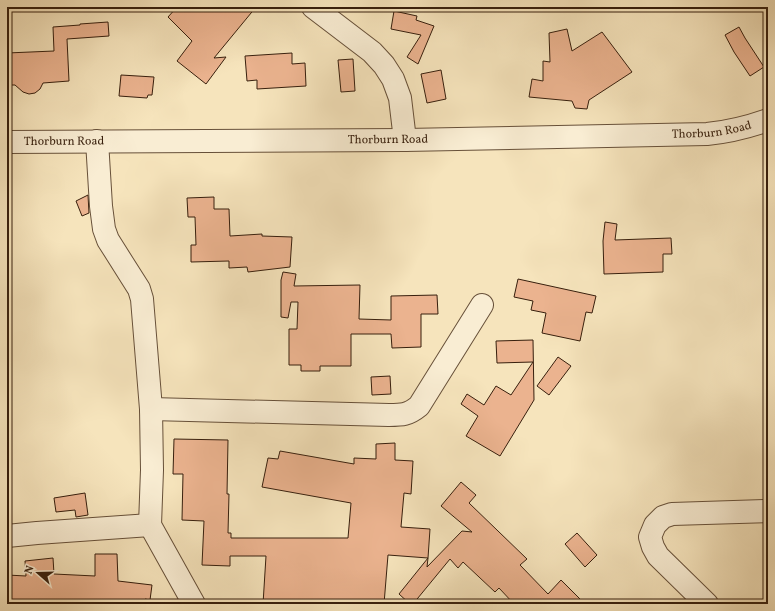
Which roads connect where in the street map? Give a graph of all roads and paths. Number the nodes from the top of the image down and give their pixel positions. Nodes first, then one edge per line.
1 (313, 7) edge
2 (768, 120) edge
3 (405, 140) junction
4 (97, 141) junction
5 (7, 142) edge
6 (482, 305) dead end
7 (152, 409) junction
8 (768, 511) edge
9 (150, 525) junction
10 (7, 536) edge
11 (194, 604) edge
12 (707, 604) edge

1 - 3 street
2 - 3 street, Thorburn Road
3 - 4 street, Thorburn Road
4 - 5 street, Thorburn Road
4 - 7 street
6 - 7 street
7 - 9 street
8 - 12 street
9 - 10 street
9 - 11 street

